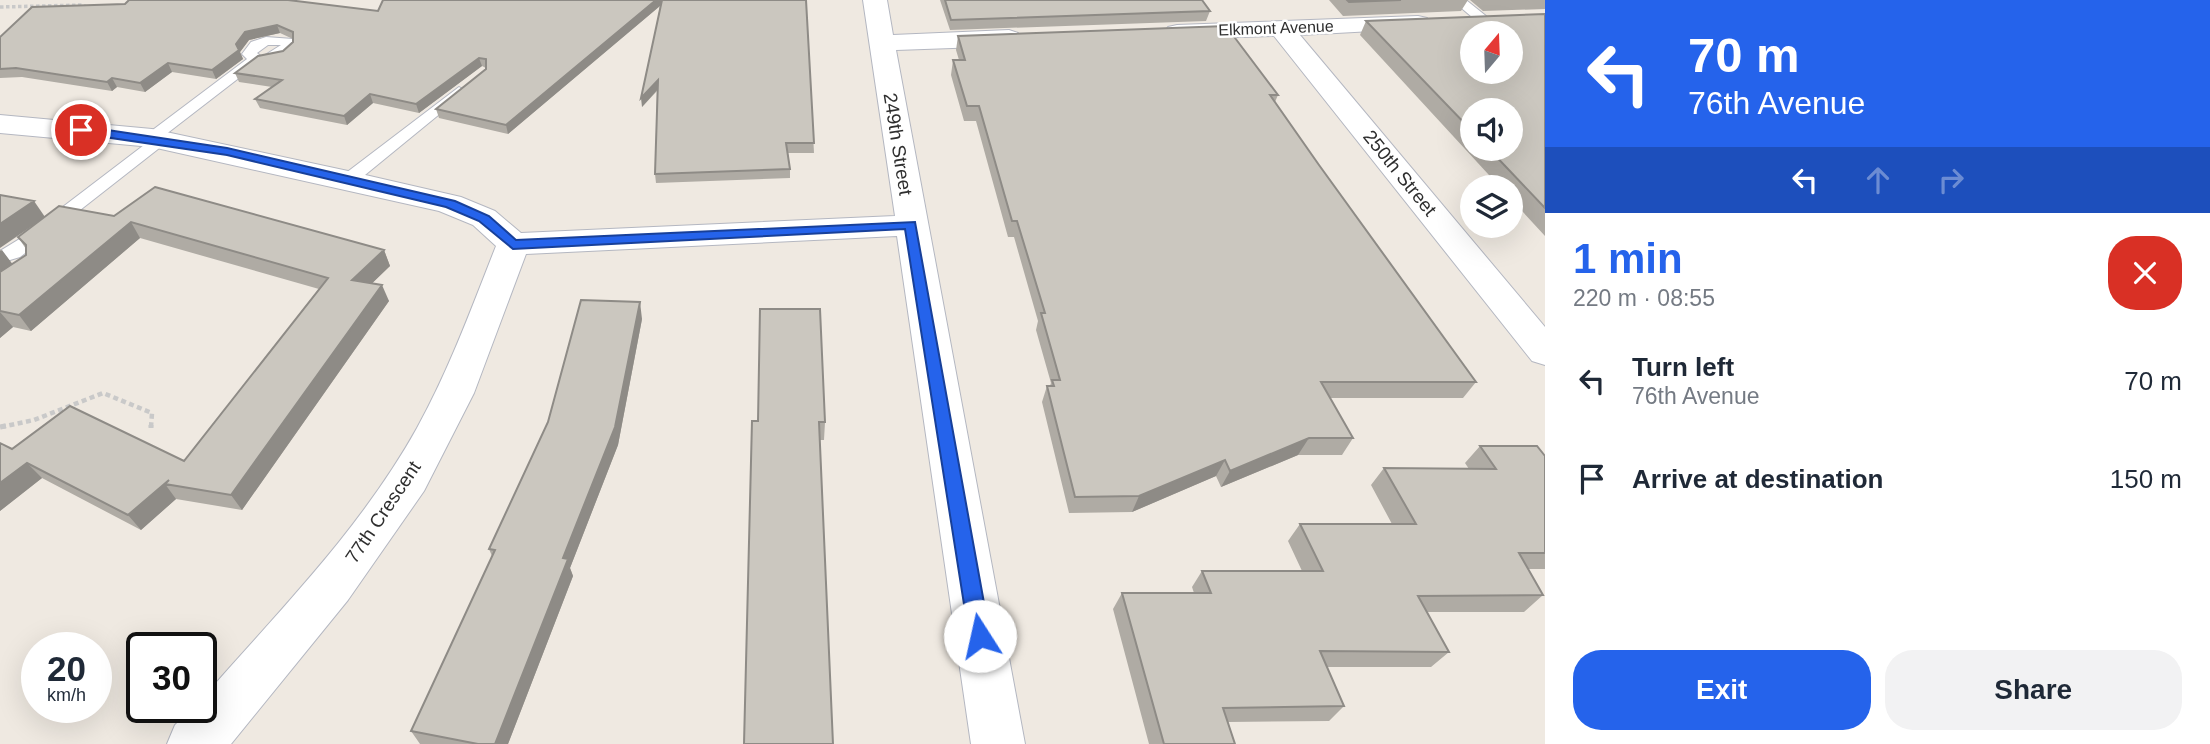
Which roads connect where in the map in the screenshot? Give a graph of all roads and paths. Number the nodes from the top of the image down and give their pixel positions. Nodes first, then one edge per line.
1 (875, 0) edge
2 (1458, 0) edge
3 (0, 7) edge
4 (93, 12) edge
5 (1497, 20) joint
6 (1281, 28) junction
7 (1157, 33) edge
8 (1033, 37) edge
9 (881, 43) junction
10 (256, 60) edge
11 (471, 81) edge
12 (0, 124) edge
13 (156, 139) junction
14 (348, 180) junction
15 (911, 225) junction
16 (513, 244) junction
17 (6, 255) edge
18 (28, 265) edge
19 (1545, 352) edge
20 (0, 427) edge
21 (151, 428) dead end
22 (194, 744) edge
23 (998, 744) edge

1 - 9 street, 249th Street
2 - 5 lane
3 - 4 path
5 - 6 street, Elkmont Avenue
6 - 7 street, Elkmont Avenue
6 - 19 street, 250th Street
8 - 9 street
9 - 15 street, 249th Street
10 - 13 lane
11 - 14 lane
12 - 13 street
13 - 14 street
13 - 17 lane
14 - 16 street
15 - 16 street
15 - 23 street, 249th Street
16 - 22 street, 77th Crescent
17 - 18 lane
20 - 21 path

